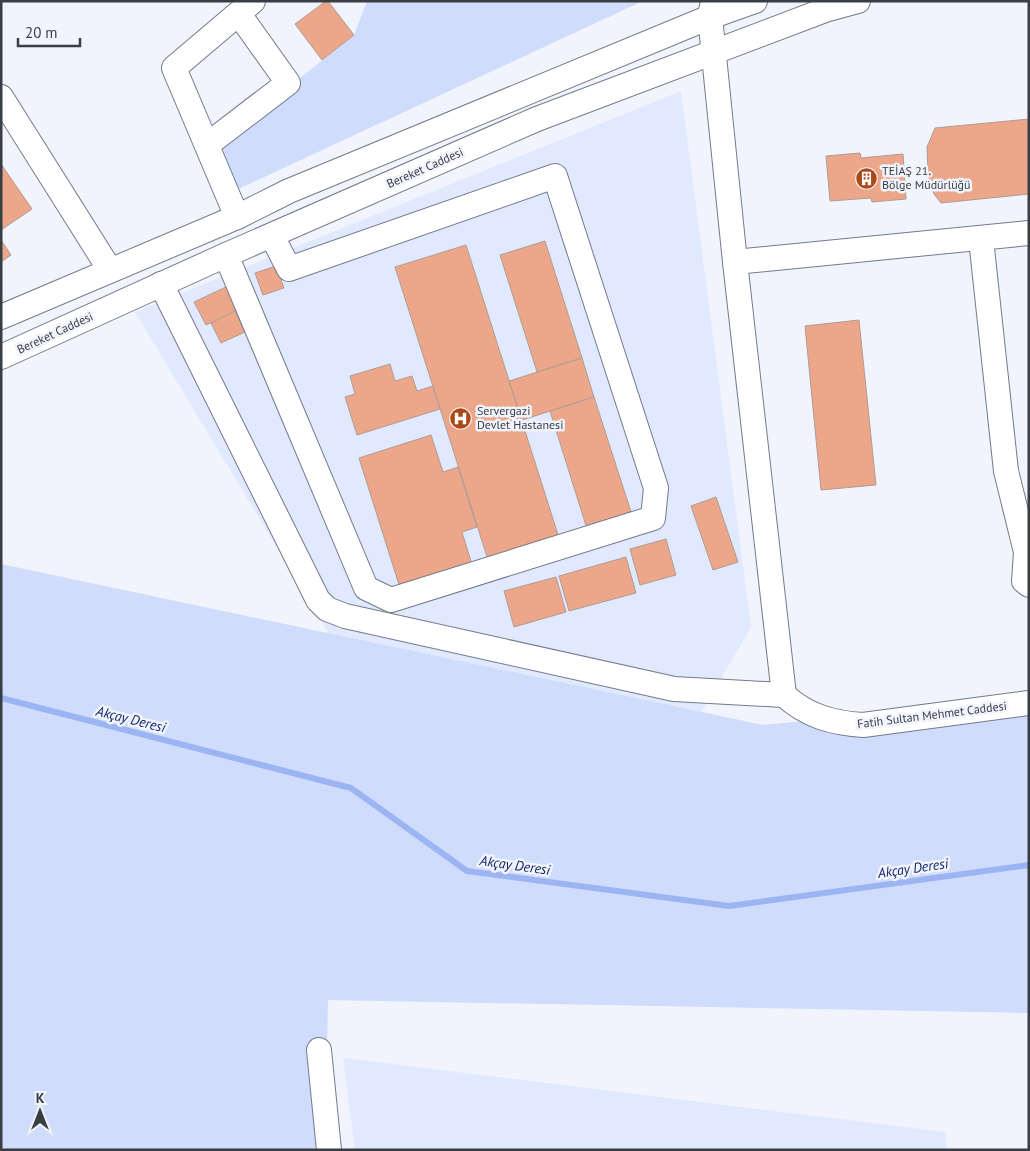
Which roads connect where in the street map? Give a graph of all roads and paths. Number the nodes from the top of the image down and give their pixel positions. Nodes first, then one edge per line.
1 (755, 1) edge
2 (858, 1) edge
3 (246, 7) edge
4 (711, 9) edge
5 (713, 51) junction
6 (1, 97) edge
7 (207, 145) junction
8 (238, 218) junction
9 (1029, 233) edge
10 (272, 236) junction
11 (981, 239) junction
12 (226, 255) junction
13 (734, 262) junction
14 (110, 270) junction
15 (161, 284) junction
16 (1, 317) edge
17 (1, 357) edge
18 (1029, 585) edge
19 (784, 695) junction
20 (1029, 702) edge
21 (319, 1050) dead end
22 (329, 1150) edge

1 - 4 street
2 - 5 street, Bereket Caddesi
3 - 7 street
3 - 7 street
4 - 5 street
4 - 8 street
5 - 10 street, Bereket Caddesi
5 - 13 street
6 - 14 street
7 - 8 street
8 - 14 street
9 - 11 street
10 - 12 street, Bereket Caddesi
10 - 12 street
11 - 13 street
11 - 18 street
12 - 15 street, Bereket Caddesi
13 - 19 street
14 - 16 street
15 - 17 street, Bereket Caddesi
15 - 19 street
19 - 20 street, Fatih Sultan Mehmet Caddesi
21 - 22 street

